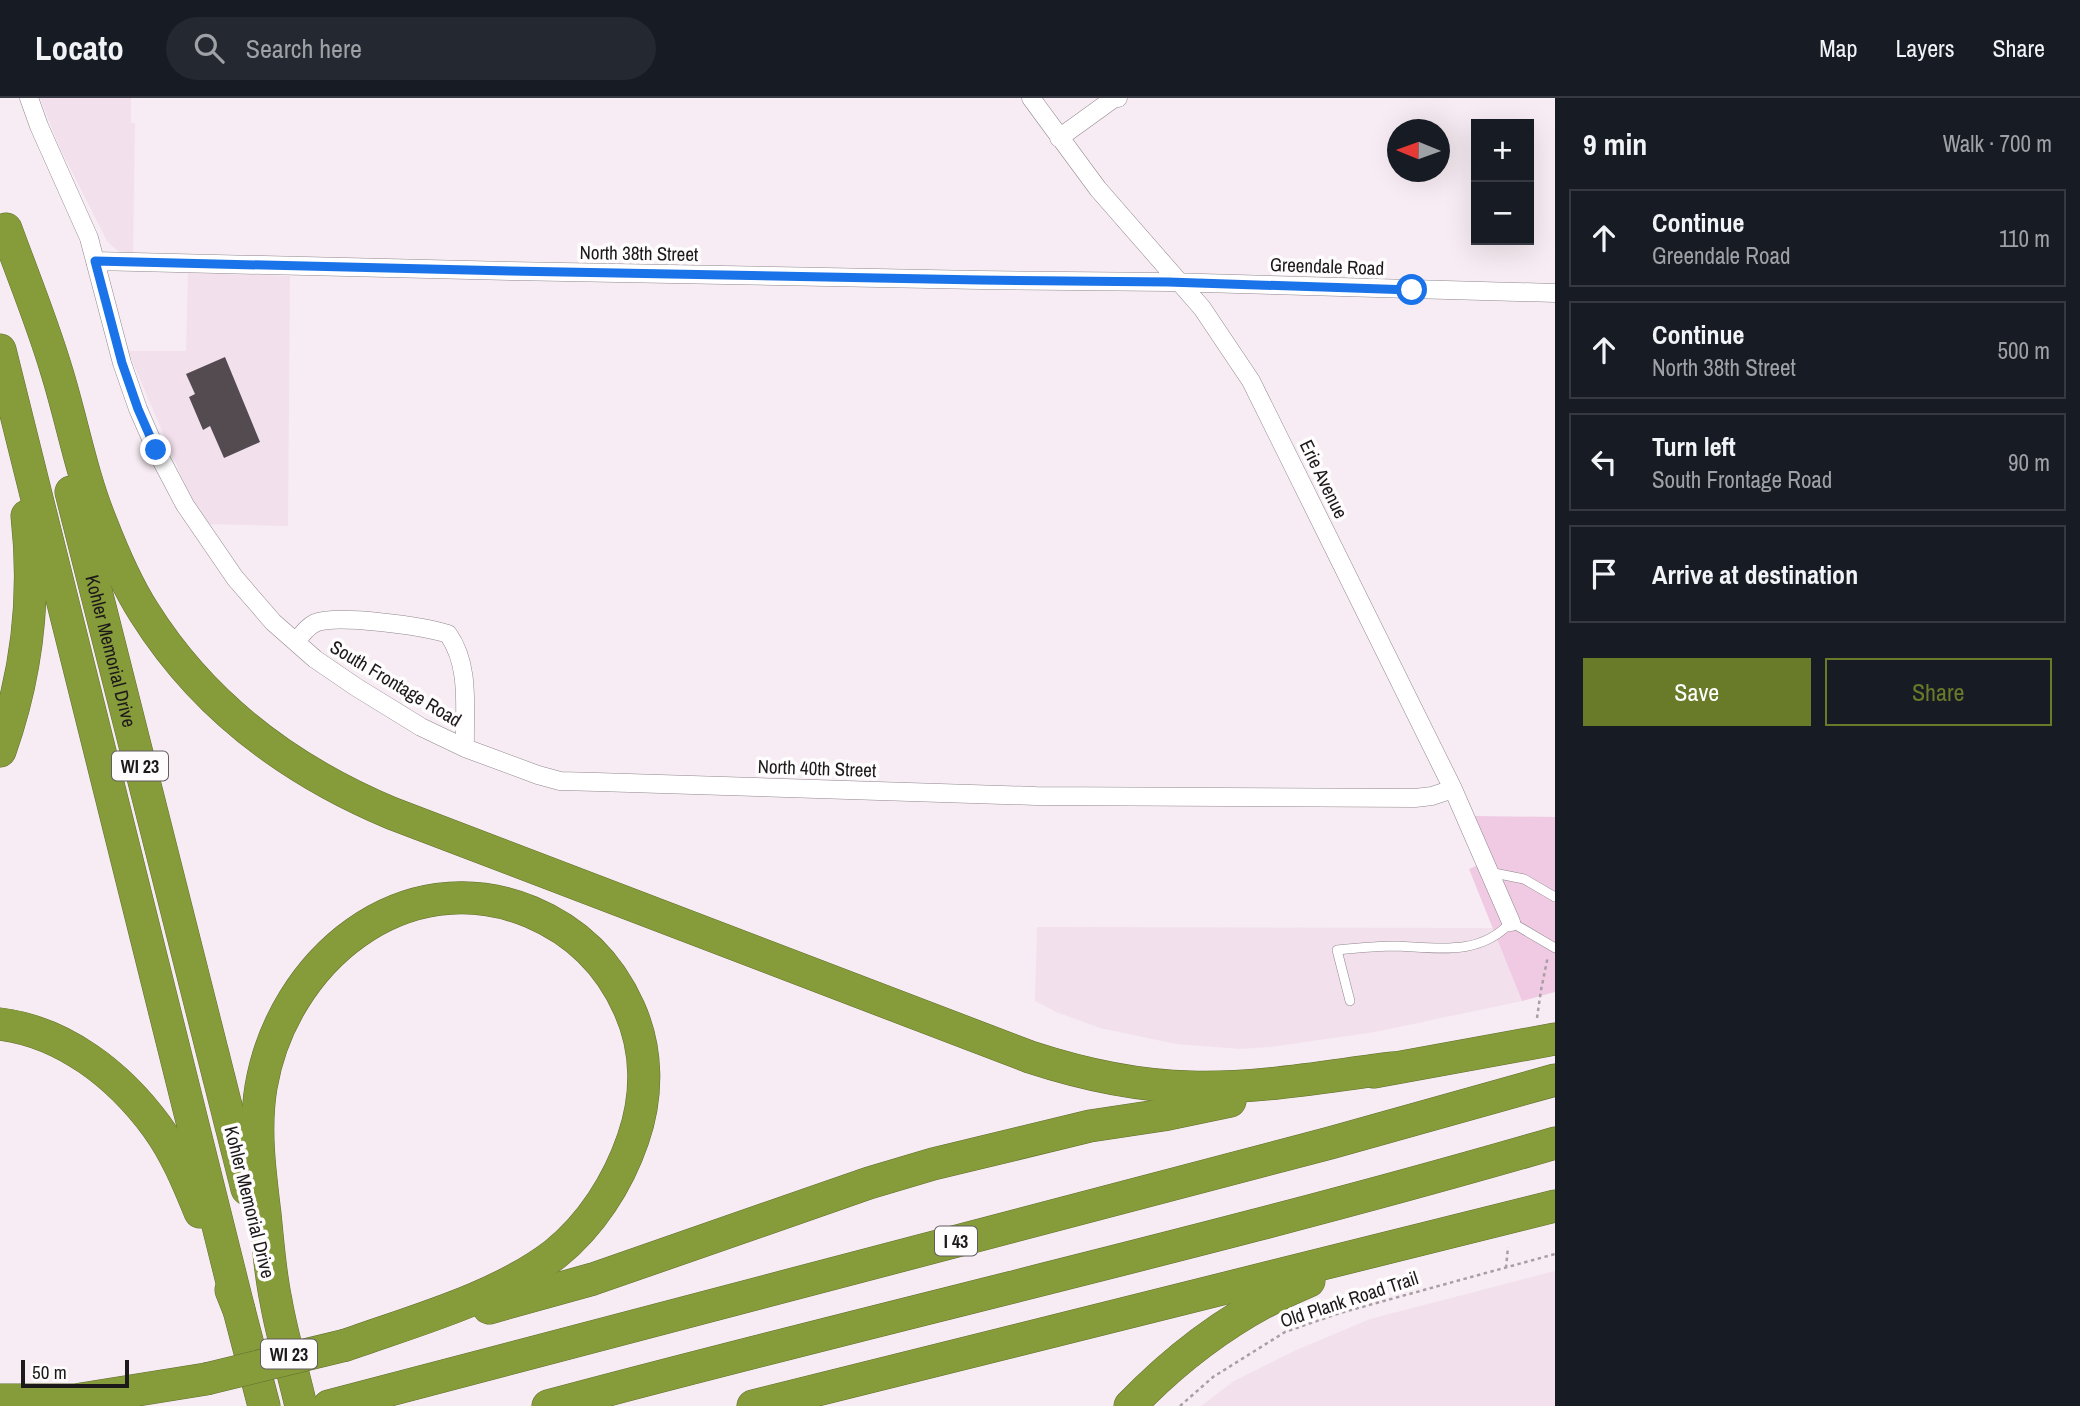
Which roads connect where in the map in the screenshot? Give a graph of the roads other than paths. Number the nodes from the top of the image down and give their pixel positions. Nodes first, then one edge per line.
1 (29, 98) edge
2 (1031, 98) edge
3 (1118, 98) edge
4 (1059, 138) junction
5 (3, 218) edge
6 (95, 261) junction
7 (1182, 283) junction
8 (1555, 293) edge
9 (0, 350) edge
10 (0, 363) edge
11 (296, 642) junction
12 (464, 748) junction
13 (0, 751) edge
14 (1453, 789) junction
15 (1489, 872) junction
16 (1555, 897) edge
17 (1511, 922) junction
18 (1554, 947) edge
19 (1350, 1001) dead end
20 (0, 1024) edge
21 (1546, 1031) edge
22 (1393, 1068) junction
23 (1555, 1080) edge
24 (1555, 1143) edge
25 (1555, 1206) edge
26 (1395, 1246) junction
27 (276, 1302) junction
28 (239, 1310) junction
29 (346, 1346) junction
30 (206, 1379) junction
31 (0, 1400) edge
32 (343, 1403) edge
33 (92, 1406) edge
34 (264, 1406) edge
35 (302, 1406) edge
36 (548, 1406) edge
37 (753, 1406) edge
38 (1130, 1406) edge

1 - 6 street, South Frontage Road
2 - 4 street, Erie Avenue
3 - 4 street
4 - 7 street, Erie Avenue
5 - 22 highway
5 - 27 highway, Kohler Memorial Drive / WI 23
6 - 7 street, North 38th Street
6 - 11 street, South Frontage Road
7 - 8 street, Greendale Road
7 - 14 street, Erie Avenue
9 - 28 highway, Kohler Memorial Drive / WI 23
10 - 13 highway
11 - 12 street, South Frontage Road
11 - 12 street
12 - 14 street, North 40th Street
14 - 15 street, Erie Avenue
15 - 16 lane
15 - 17 street, Erie Avenue
17 - 18 lane
17 - 19 lane
20 - 28 highway
21 - 22 highway
22 - 29 highway
23 - 32 highway, I 43
24 - 36 highway
25 - 26 highway
26 - 37 highway
26 - 38 highway
27 - 29 highway
27 - 35 highway, WI 23
28 - 34 highway, WI 23
29 - 30 highway, bridge
30 - 31 highway
30 - 33 highway

